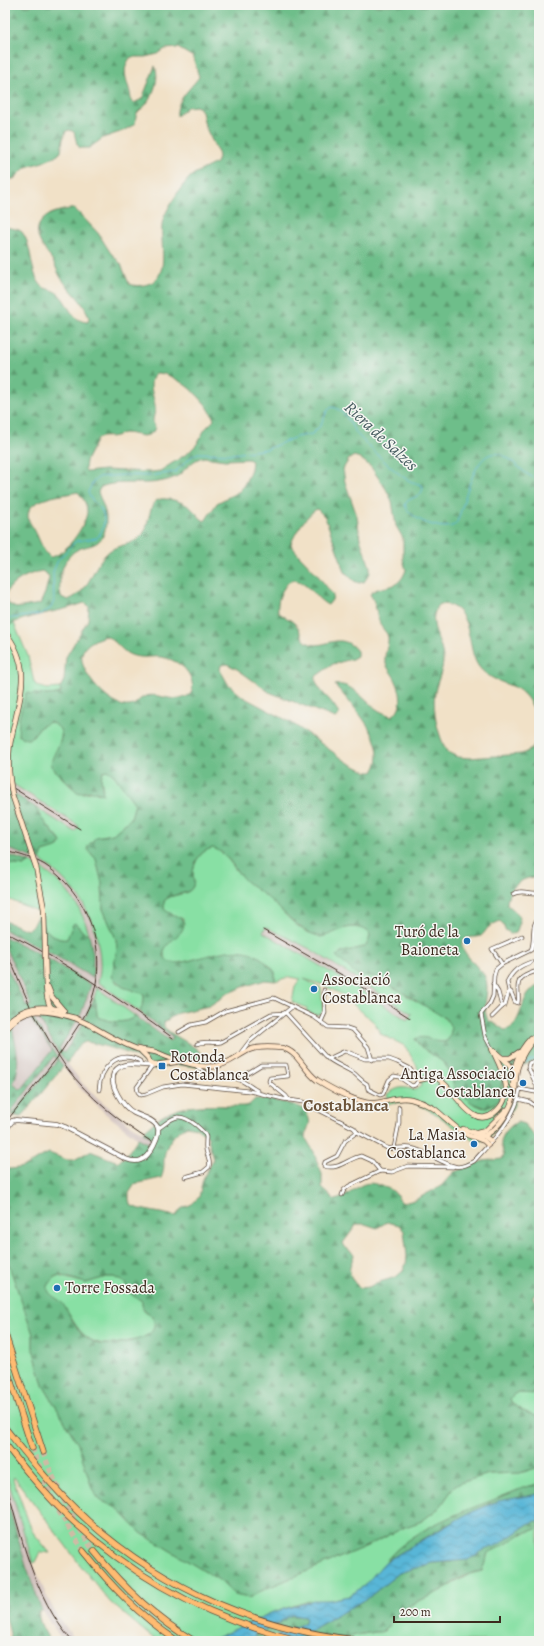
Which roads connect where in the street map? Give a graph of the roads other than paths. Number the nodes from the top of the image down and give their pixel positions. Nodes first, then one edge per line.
1 (5, 632) edge
2 (539, 893) edge
3 (513, 894) dead end
4 (539, 918) edge
5 (522, 936) dead end
6 (531, 962) dead end
7 (502, 964) junction
8 (539, 970) edge
9 (493, 984) junction
10 (324, 990) dead end
11 (509, 991) junction
12 (49, 998) junction
13 (40, 1007) junction
14 (50, 1007) junction
15 (292, 1007) junction
16 (502, 1007) junction
17 (64, 1011) junction
18 (58, 1012) junction
19 (286, 1013) junction
20 (22, 1016) junction
21 (492, 1017) dead end
22 (75, 1018) junction
23 (321, 1022) junction
24 (7, 1025) edge
25 (539, 1030) edge
26 (5, 1031) edge
27 (179, 1032) dead end
28 (539, 1034) edge
29 (196, 1044) dead end
30 (492, 1049) joint
31 (139, 1050) junction
32 (521, 1051) junction
33 (153, 1052) junction
34 (160, 1055) junction
35 (237, 1057) junction
36 (521, 1057) junction
37 (148, 1059) junction
38 (328, 1059) junction
39 (372, 1060) junction
40 (500, 1060) junction
41 (180, 1061) junction
42 (509, 1061) junction
43 (515, 1063) junction
44 (194, 1064) junction
45 (142, 1065) junction
46 (155, 1065) junction
47 (539, 1067) edge
48 (514, 1073) junction
49 (238, 1079) junction
50 (419, 1080) junction
51 (99, 1090) dead end
52 (261, 1093) junction
53 (518, 1099) junction
54 (289, 1100) junction
55 (512, 1104) junction
56 (399, 1107) dead end
57 (539, 1110) edge
58 (492, 1126) junction
59 (158, 1129) junction
60 (5, 1131) edge
61 (357, 1132) junction
62 (473, 1135) junction
63 (487, 1141) junction
64 (394, 1148) junction
65 (454, 1166) junction
66 (380, 1171) junction
67 (185, 1177) dead end
68 (342, 1195) dead end
69 (5, 1334) edge
70 (5, 1363) edge
71 (6, 1429) edge
72 (5, 1444) edge
73 (32, 1448) tunnel mouth
74 (43, 1452) tunnel mouth
75 (83, 1551) tunnel mouth
76 (94, 1551) tunnel mouth
77 (177, 1641) edge
78 (194, 1641) edge
79 (301, 1641) edge
80 (367, 1641) edge

1 - 12 main road, bridge
2 - 3 street
4 - 7 street
5 - 7 street
6 - 11 street
7 - 9 street
8 - 11 street
9 - 16 street
9 - 30 street
10 - 23 street
11 - 16 street
12 - 13 main road
12 - 14 main road
12 - 17 main road
13 - 14 main road
13 - 24 main road
14 - 17 main road
14 - 18 main road
14 - 20 main road
15 - 19 street
15 - 23 street
15 - 27 street
16 - 21 street
17 - 22 main road
18 - 20 main road
18 - 22 main road
19 - 29 street
19 - 35 street
19 - 38 street
20 - 24 main road
22 - 31 main road, bridge
23 - 39 street
24 - 26 main road
25 - 32 main road
28 - 36 main road
30 - 40 main road
31 - 33 main road
31 - 37 main road
32 - 42 main road
32 - 43 main road
33 - 34 main road
33 - 37 main road
34 - 41 main road
34 - 46 main road
35 - 44 main road
35 - 62 main road
36 - 43 main road
36 - 48 main road
37 - 45 street
37 - 46 main road
38 - 39 street
38 - 50 street
39 - 50 street
40 - 42 main road
40 - 50 main road
41 - 44 main road
41 - 46 main road
42 - 43 main road
42 - 48 main road
43 - 48 main road
44 - 49 street
45 - 46 street
45 - 51 street
45 - 59 street
46 - 52 street
47 - 53 street
48 - 55 main road
49 - 52 street
49 - 54 street
52 - 54 street
53 - 57 street
53 - 63 street
54 - 61 street
55 - 58 main road
55 - 63 main road
56 - 64 street
58 - 62 main road
58 - 63 main road
59 - 60 street
59 - 67 street
61 - 64 street
61 - 66 street
62 - 63 main road
63 - 65 street
64 - 65 street
65 - 66 street
66 - 68 street
69 - 74 highway
70 - 73 highway
71 - 80 highway
72 - 79 highway
75 - 77 highway
76 - 78 highway

